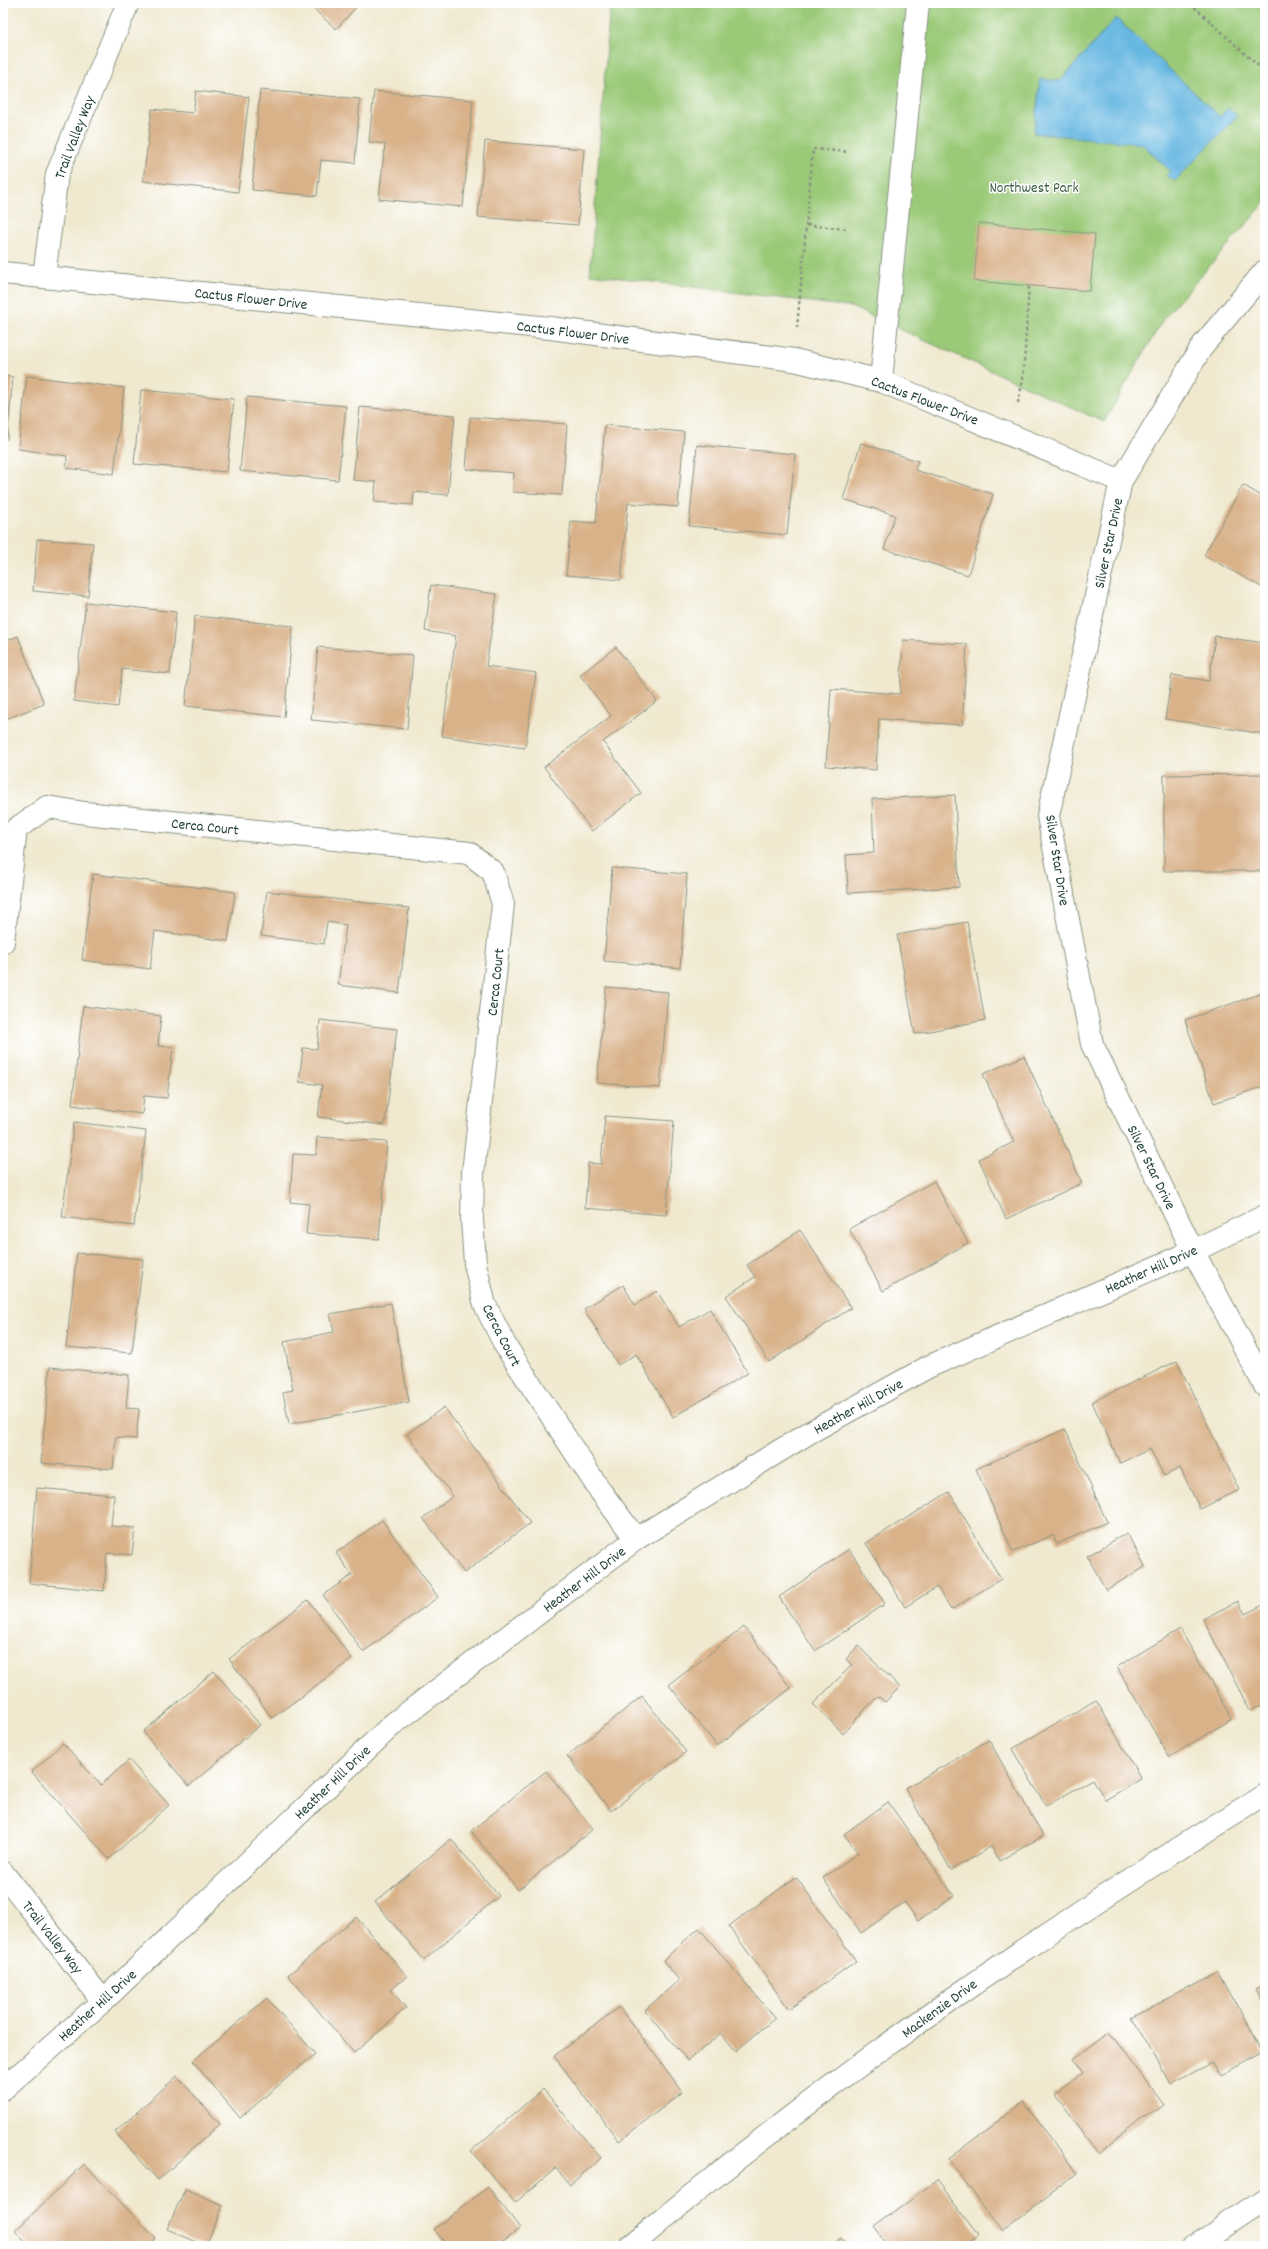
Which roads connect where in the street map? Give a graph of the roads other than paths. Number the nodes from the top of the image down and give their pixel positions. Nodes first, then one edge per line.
1 (128, 3) edge
2 (918, 3) edge
3 (1265, 271) edge
4 (3, 273) edge
5 (44, 277) junction
6 (881, 381) junction
7 (1121, 481) junction
8 (3, 942) edge
9 (1265, 1216) edge
10 (1193, 1251) junction
11 (1265, 1386) edge
12 (636, 1539) junction
13 (1265, 1795) edge
14 (3, 1873) edge
15 (103, 2001) junction
16 (3, 2089) edge
17 (1265, 2199) edge
18 (631, 2246) edge
19 (1195, 2246) edge

1 - 5 street, Trail Valley Way
2 - 6 street
3 - 7 street, Silver Star Drive
4 - 5 street, Cactus Flower Drive
5 - 6 street, Cactus Flower Drive
6 - 7 street, Cactus Flower Drive
7 - 10 street, Silver Star Drive
8 - 12 street, Cerca Court
9 - 10 street, Heather Hill Drive
10 - 11 street, Silver Star Drive
10 - 12 street, Heather Hill Drive
12 - 15 street, Heather Hill Drive
13 - 18 street, Mackenzie Drive
14 - 15 street, Trail Valley Way
15 - 16 street, Heather Hill Drive
17 - 19 street

